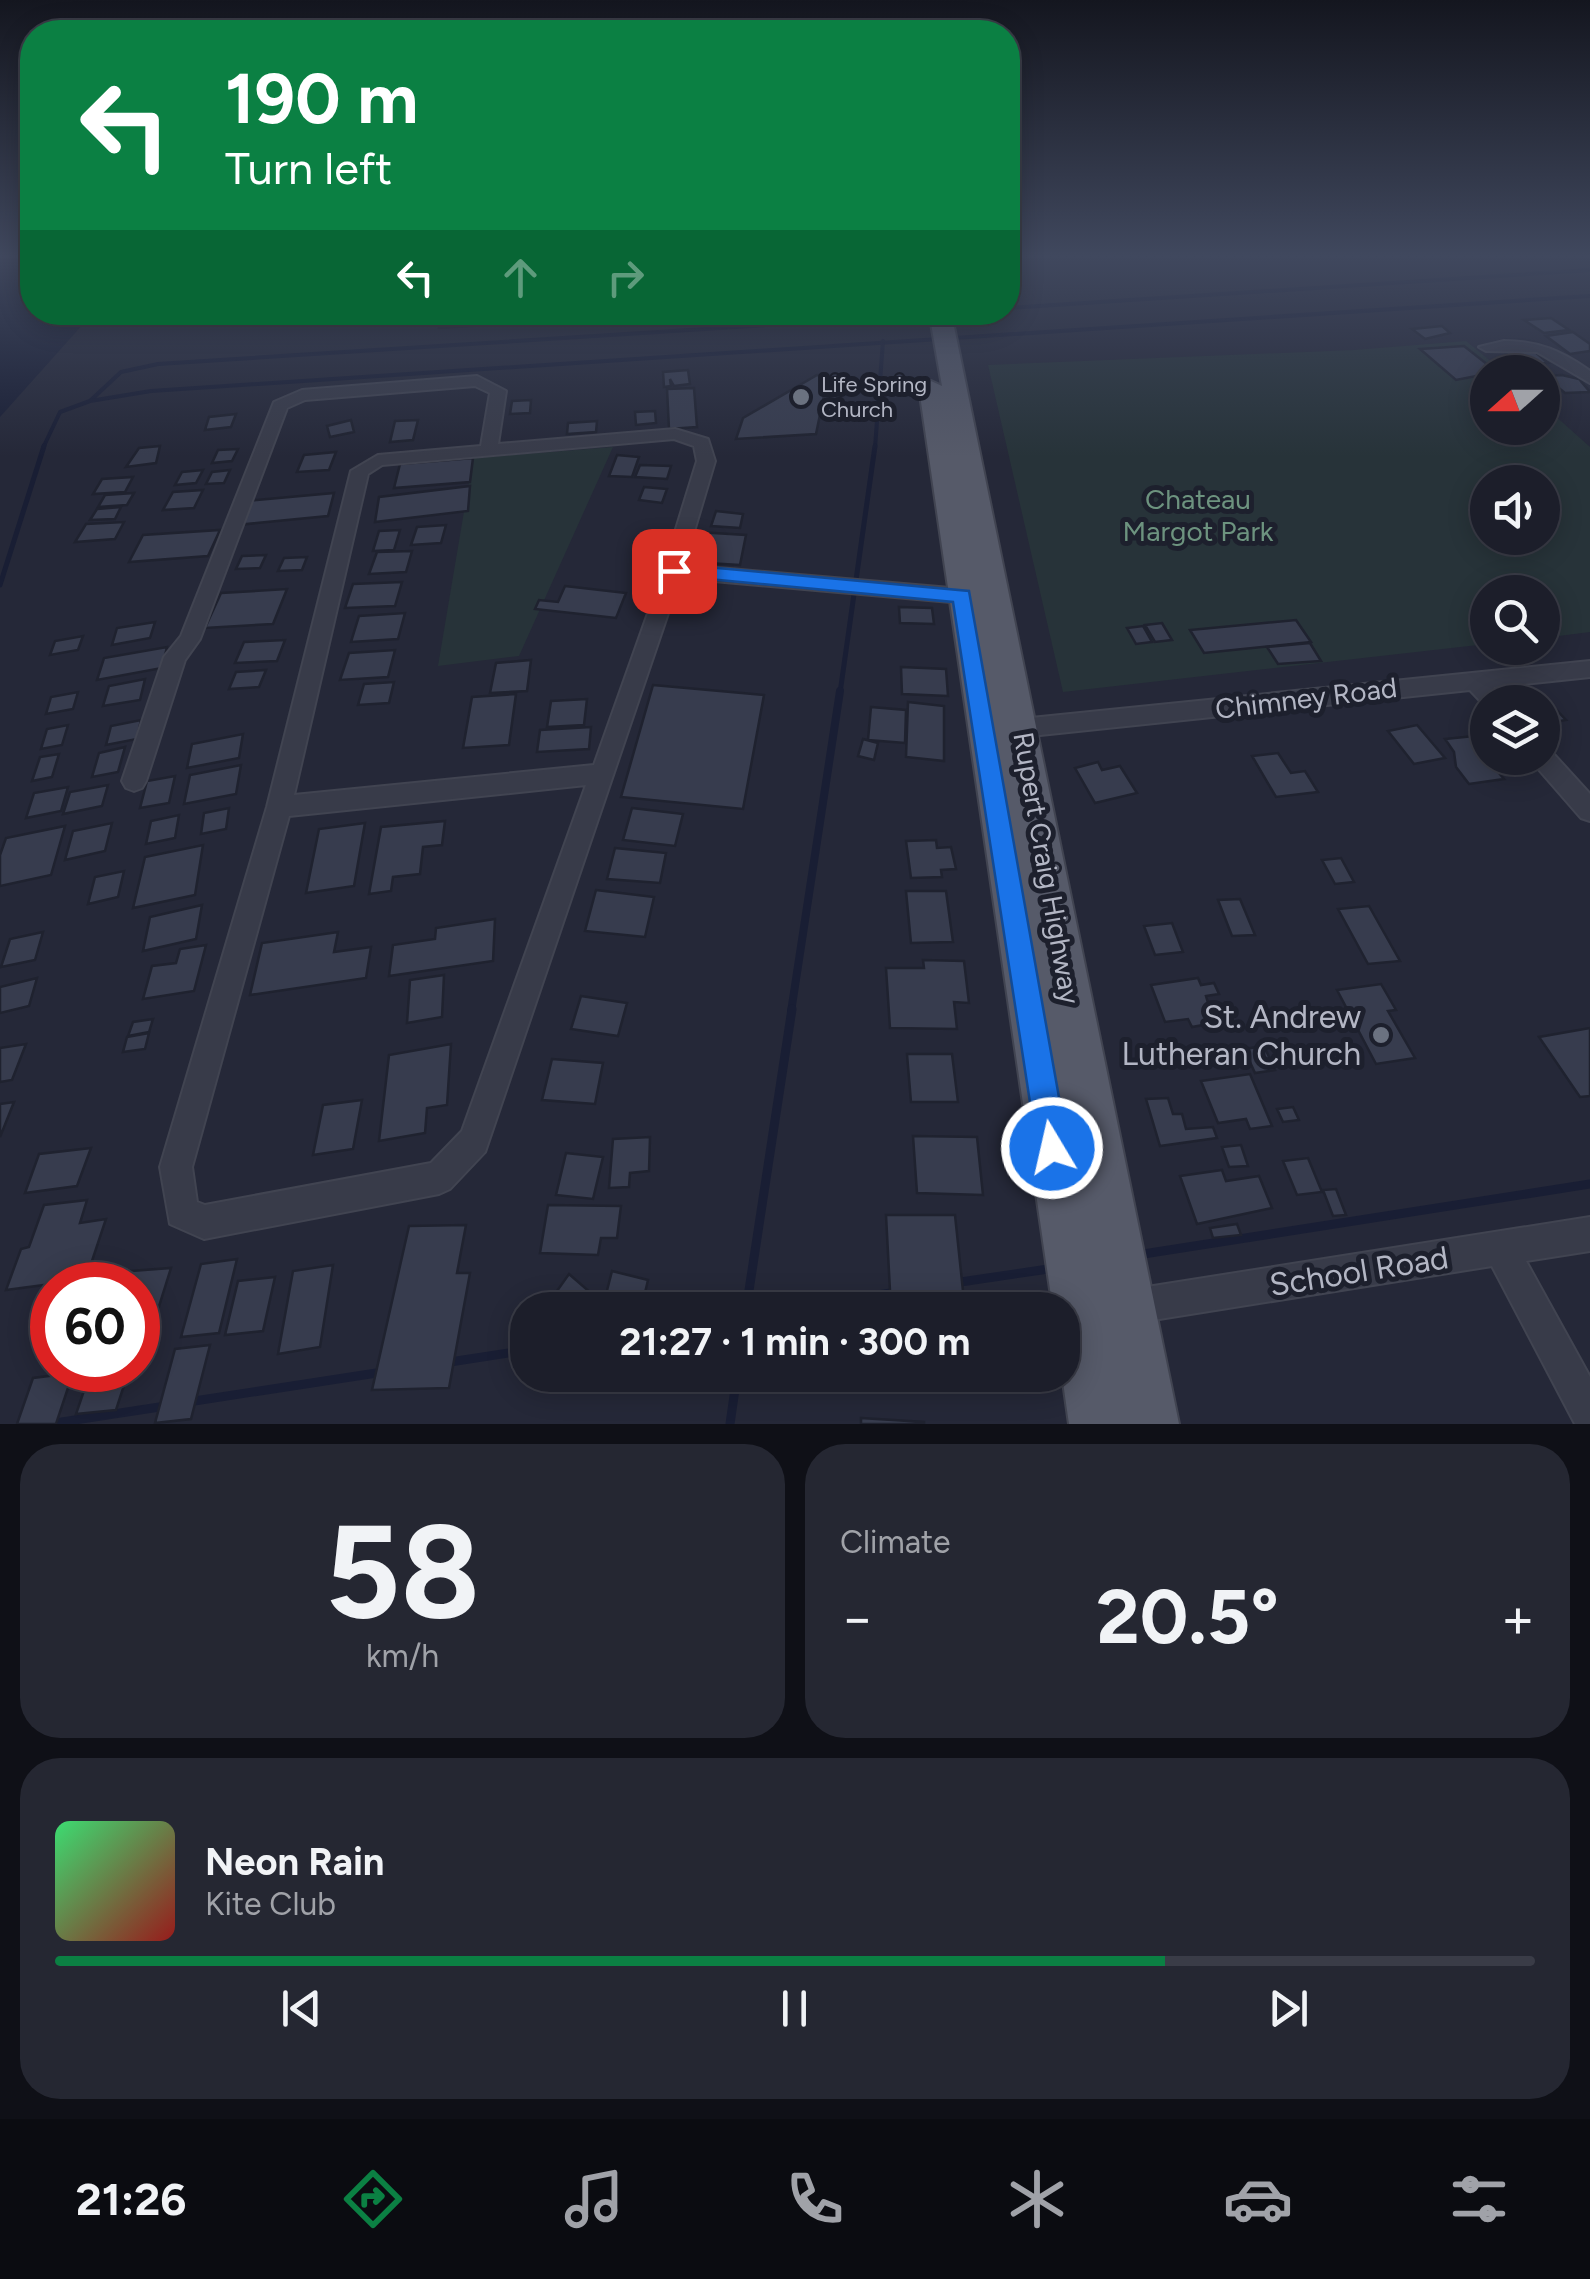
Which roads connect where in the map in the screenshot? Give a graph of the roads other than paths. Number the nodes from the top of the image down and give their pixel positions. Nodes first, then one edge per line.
1 (932, 331) edge
2 (1486, 347) dead end
3 (1590, 378) edge
4 (488, 450) junction
5 (674, 571) junction
6 (962, 596) junction
7 (1590, 669) edge
8 (1473, 679) junction
9 (1478, 685) edge
10 (1022, 728) junction
11 (600, 774) junction
12 (1558, 775) edge
13 (134, 781) dead end
14 (279, 806) junction
15 (1590, 811) edge
16 (1590, 1234) edge
17 (1500, 1248) junction
18 (1128, 1307) junction
19 (1590, 1414) edge
20 (1098, 1424) edge
21 (1150, 1424) edge

1 - 6 main road, Rupert Craig Highway
1 - 10 main road, Rupert Craig Highway
2 - 3 street
4 - 5 street
4 - 13 street
4 - 14 street
5 - 6 street
5 - 11 street
6 - 20 main road, Rupert Craig Highway
7 - 8 street, Chimney Road
8 - 9 street
8 - 10 street, Chimney Road
10 - 18 main road, Rupert Craig Highway
11 - 14 street
11 - 14 street
12 - 15 street
16 - 17 street, School Road
17 - 18 street, School Road
17 - 19 street
18 - 21 main road, Rupert Craig Highway

